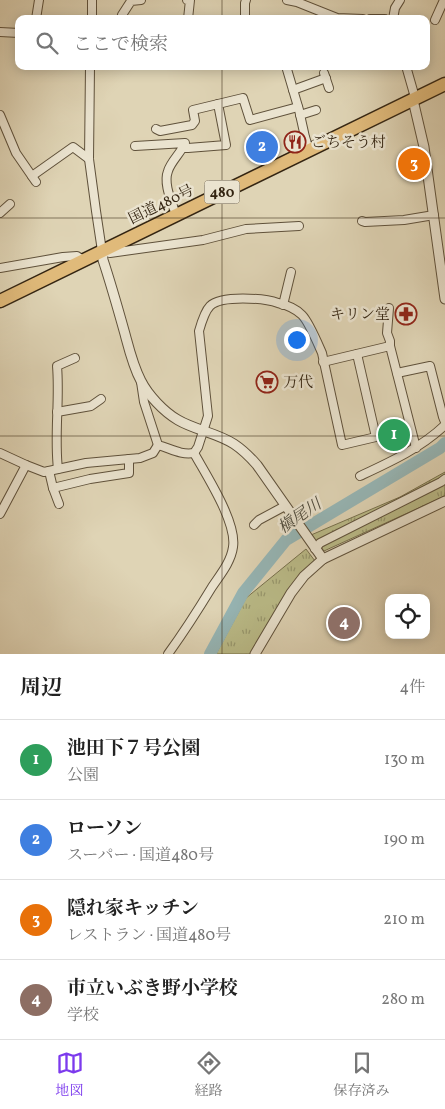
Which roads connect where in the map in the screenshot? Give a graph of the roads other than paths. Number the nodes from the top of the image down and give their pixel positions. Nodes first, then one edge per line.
1 (39, 0) edge
2 (92, 0) edge
3 (141, 0) edge
4 (187, 0) edge
5 (246, 0) edge
6 (292, 0) edge
7 (400, 0) edge
8 (444, 0) edge
9 (37, 15) edge
10 (92, 15) edge
11 (122, 15) edge
12 (188, 15) edge
13 (245, 15) edge
14 (330, 15) edge
15 (394, 15) edge
16 (436, 20) dead end
17 (0, 32) edge
18 (15, 33) edge
19 (90, 70) edge
20 (287, 70) edge
21 (407, 70) edge
22 (445, 84) edge
23 (329, 88) dead end
24 (292, 90) junction
25 (413, 100) junction
26 (218, 104) junction
27 (316, 110) dead end
28 (299, 111) junction
29 (0, 116) edge
30 (156, 129) dead end
31 (195, 141) dead end
32 (184, 145) junction
33 (135, 146) dead end
34 (309, 150) junction
35 (89, 158) junction
36 (10, 204) dead end
37 (0, 212) edge
38 (176, 215) junction
39 (434, 215) junction
40 (362, 221) dead end
41 (299, 226) dead end
42 (102, 251) junction
43 (83, 260) junction
44 (0, 268) edge
45 (291, 272) dead end
46 (445, 299) edge
47 (0, 300) edge
48 (283, 305) junction
49 (386, 312) dead end
50 (390, 346) junction
51 (357, 354) junction
52 (75, 358) dead end
53 (323, 362) junction
54 (397, 373) junction
55 (141, 382) junction
56 (101, 399) dead end
57 (57, 412) junction
58 (445, 423) edge
59 (203, 431) junction
60 (158, 445) junction
61 (416, 448) junction
62 (194, 453) junction
63 (1, 456) edge
64 (128, 460) junction
65 (26, 465) junction
66 (58, 469) junction
67 (49, 472) junction
68 (360, 476) dead end
69 (445, 479) edge
70 (53, 488) junction
71 (445, 501) edge
72 (59, 504) dead end
73 (287, 508) junction
74 (0, 514) edge
75 (256, 521) dead end
76 (314, 548) junction
77 (323, 559) junction
78 (168, 654) edge
79 (255, 654) edge

1 - 9 street
2 - 10 street
3 - 11 street
4 - 12 street
5 - 13 street
6 - 14 street
7 - 15 street
8 - 16 street
17 - 18 street
19 - 35 street
20 - 24 street
21 - 25 street
22 - 25 highway, 国道480号 / 480
23 - 24 street
24 - 28 street
25 - 34 highway, 国道480号 / 480
25 - 39 street
26 - 28 street
26 - 30 street
26 - 32 street
27 - 28 street
28 - 34 street
29 - 35 street
31 - 32 street
32 - 33 street
32 - 38 street
34 - 38 highway, 国道480号 / 480
35 - 42 street
36 - 37 street
38 - 42 highway, 国道480号 / 480
39 - 40 street
39 - 46 street
41 - 42 street
42 - 43 highway, 国道480号 / 480
42 - 55 street
43 - 44 street
43 - 47 highway, 国道480号 / 480
45 - 48 street
48 - 53 street
48 - 59 street
49 - 50 street
50 - 51 street
50 - 54 street
51 - 53 street
51 - 53 street
52 - 57 street
54 - 58 street
54 - 61 street
55 - 59 street
55 - 60 street
56 - 57 street
57 - 66 street
58 - 61 street
59 - 62 street
59 - 73 street
60 - 62 street
60 - 64 street
61 - 68 street
62 - 78 street
63 - 65 street
64 - 66 street
64 - 70 street
65 - 67 street
65 - 74 street
66 - 67 street
67 - 70 street
69 - 76 street
70 - 72 street
71 - 77 street
73 - 75 street
73 - 76 street
76 - 77 street
77 - 79 street

